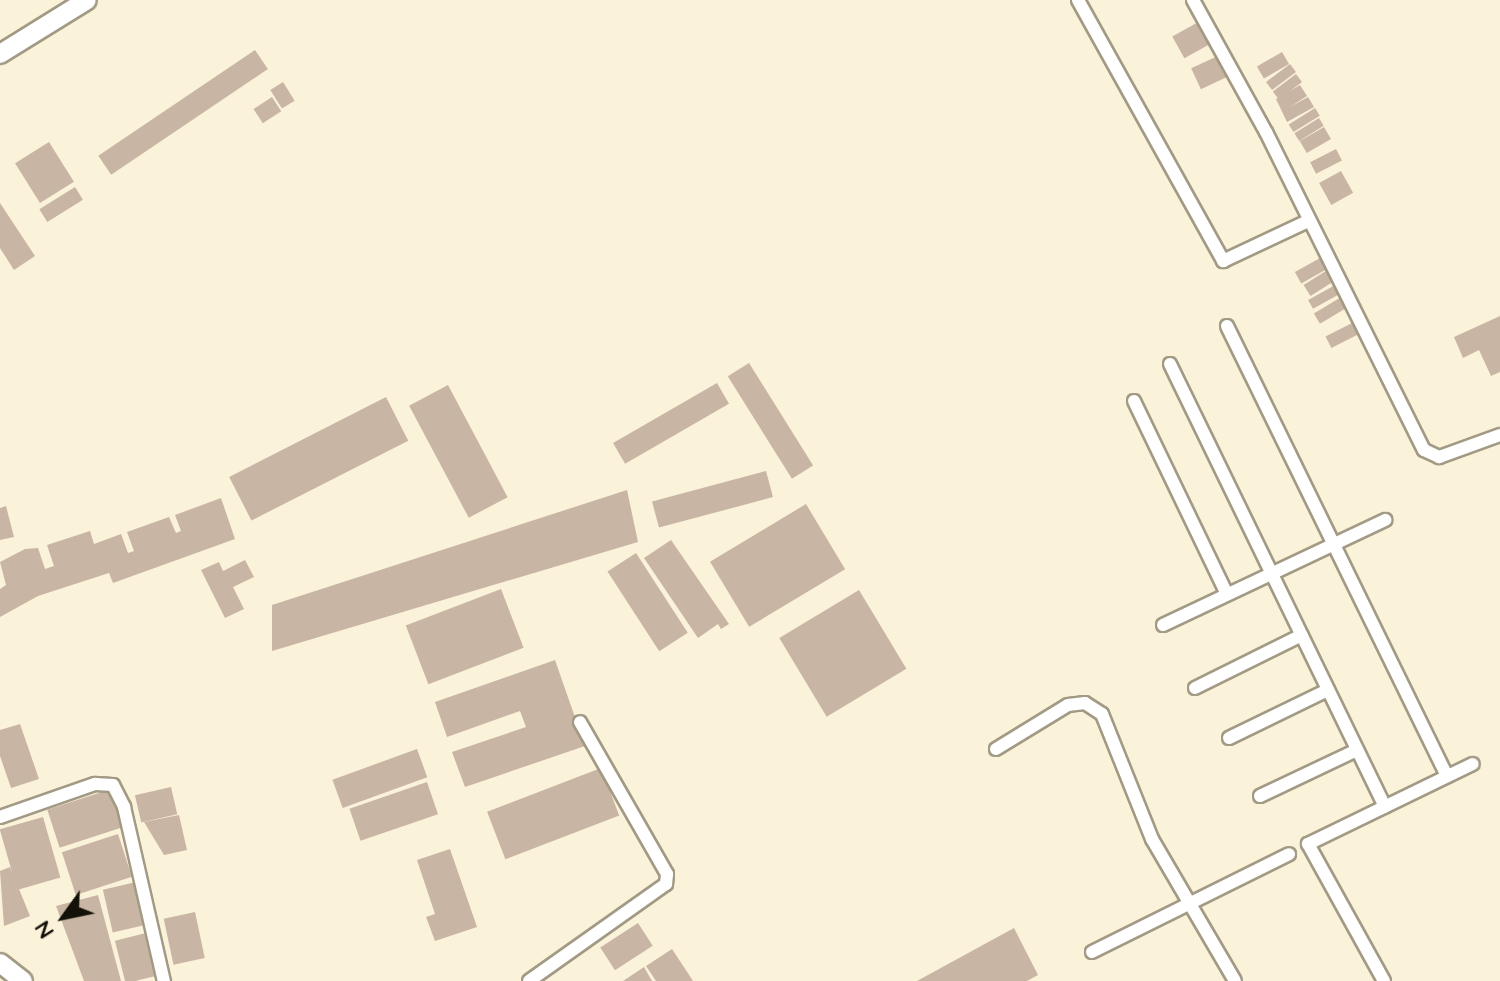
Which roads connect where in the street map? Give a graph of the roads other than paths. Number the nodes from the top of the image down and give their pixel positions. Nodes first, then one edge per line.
1 (87, 0) edge
2 (1078, 0) edge
3 (1193, 0) edge
4 (0, 54) edge
5 (1308, 221) junction
6 (1227, 326) dead end
7 (1170, 364) dead end
8 (1134, 401) dead end
9 (1500, 435) edge
10 (1385, 520) dead end
11 (1334, 544) junction
12 (1272, 573) junction
13 (1227, 594) junction
14 (1163, 625) dead end
15 (1302, 635) junction
16 (1195, 688) dead end
17 (1328, 690) junction
18 (580, 722) dead end
19 (1229, 738) dead end
20 (996, 749) dead end
21 (1357, 750) junction
22 (1473, 764) dead end
23 (1447, 776) junction
24 (1260, 796) dead end
25 (1385, 807) junction
26 (0, 817) edge
27 (1289, 854) dead end
28 (1188, 904) junction
29 (1092, 952) dead end
30 (0, 963) edge
31 (23, 981) edge
32 (164, 981) edge
33 (529, 981) edge
34 (1235, 981) edge
35 (1384, 981) edge

1 - 4 street
2 - 5 street
3 - 5 street
5 - 9 street
6 - 11 street
7 - 12 street
8 - 13 street
10 - 11 street
11 - 12 street
11 - 23 street
12 - 13 street
12 - 15 street
13 - 14 street
15 - 16 street
15 - 17 street
17 - 19 street
17 - 21 street
18 - 33 street
20 - 28 street
21 - 24 street
21 - 25 street
22 - 23 street
23 - 25 street
25 - 35 street
26 - 32 street
27 - 28 street
28 - 29 street
28 - 34 street
30 - 31 street

